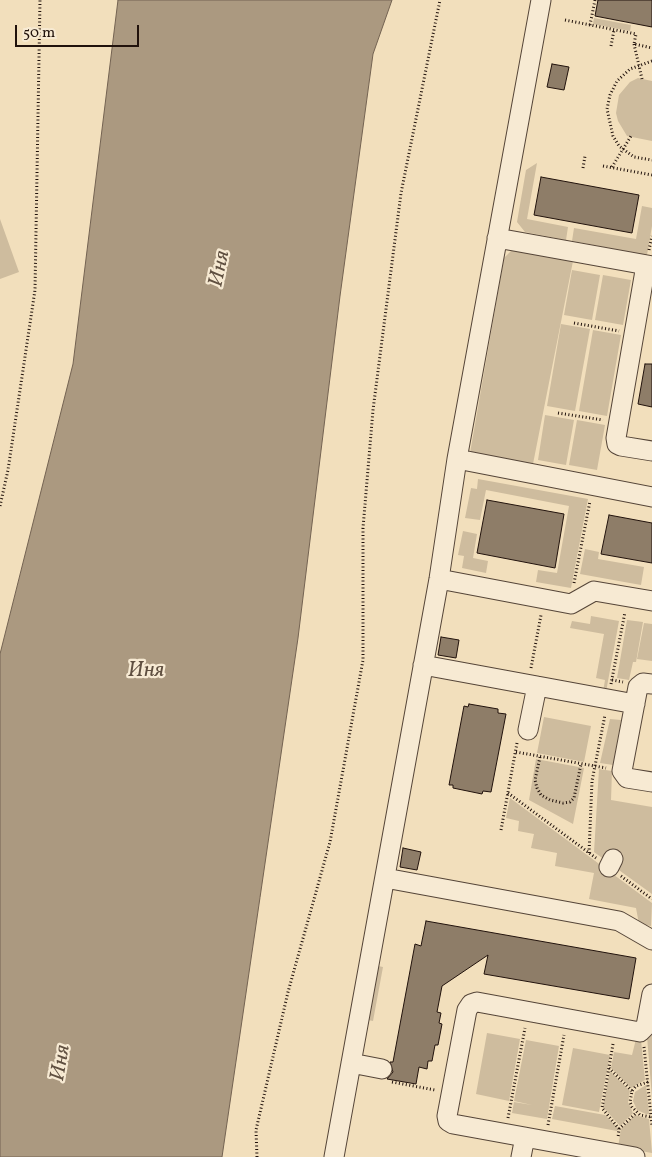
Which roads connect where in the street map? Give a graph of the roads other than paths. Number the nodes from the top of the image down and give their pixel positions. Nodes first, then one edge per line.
1 (541, 0) edge
2 (498, 238) junction
3 (649, 266) edge
4 (645, 311) edge
5 (652, 451) edge
6 (457, 459) junction
7 (652, 497) edge
8 (439, 580) junction
9 (652, 601) edge
10 (423, 665) junction
11 (652, 684) edge
12 (537, 686) junction
13 (634, 704) junction
14 (528, 730) dead end
15 (652, 782) edge
16 (385, 878) junction
17 (652, 940) edge
18 (652, 994) edge
19 (352, 1063) junction
20 (386, 1075) road end
21 (525, 1137) junction
22 (334, 1157) edge
23 (521, 1157) edge
24 (635, 1157) edge

1 - 2 lane
2 - 3 lane
2 - 6 lane
3 - 4 lane
4 - 5 lane
6 - 7 lane
6 - 8 lane
8 - 9 lane
8 - 10 lane
10 - 12 lane
10 - 16 lane
11 - 13 lane
12 - 13 lane
12 - 14 lane
13 - 15 lane
16 - 17 lane
16 - 19 lane
18 - 21 lane
19 - 20 lane
19 - 22 lane
21 - 23 lane
21 - 24 lane

